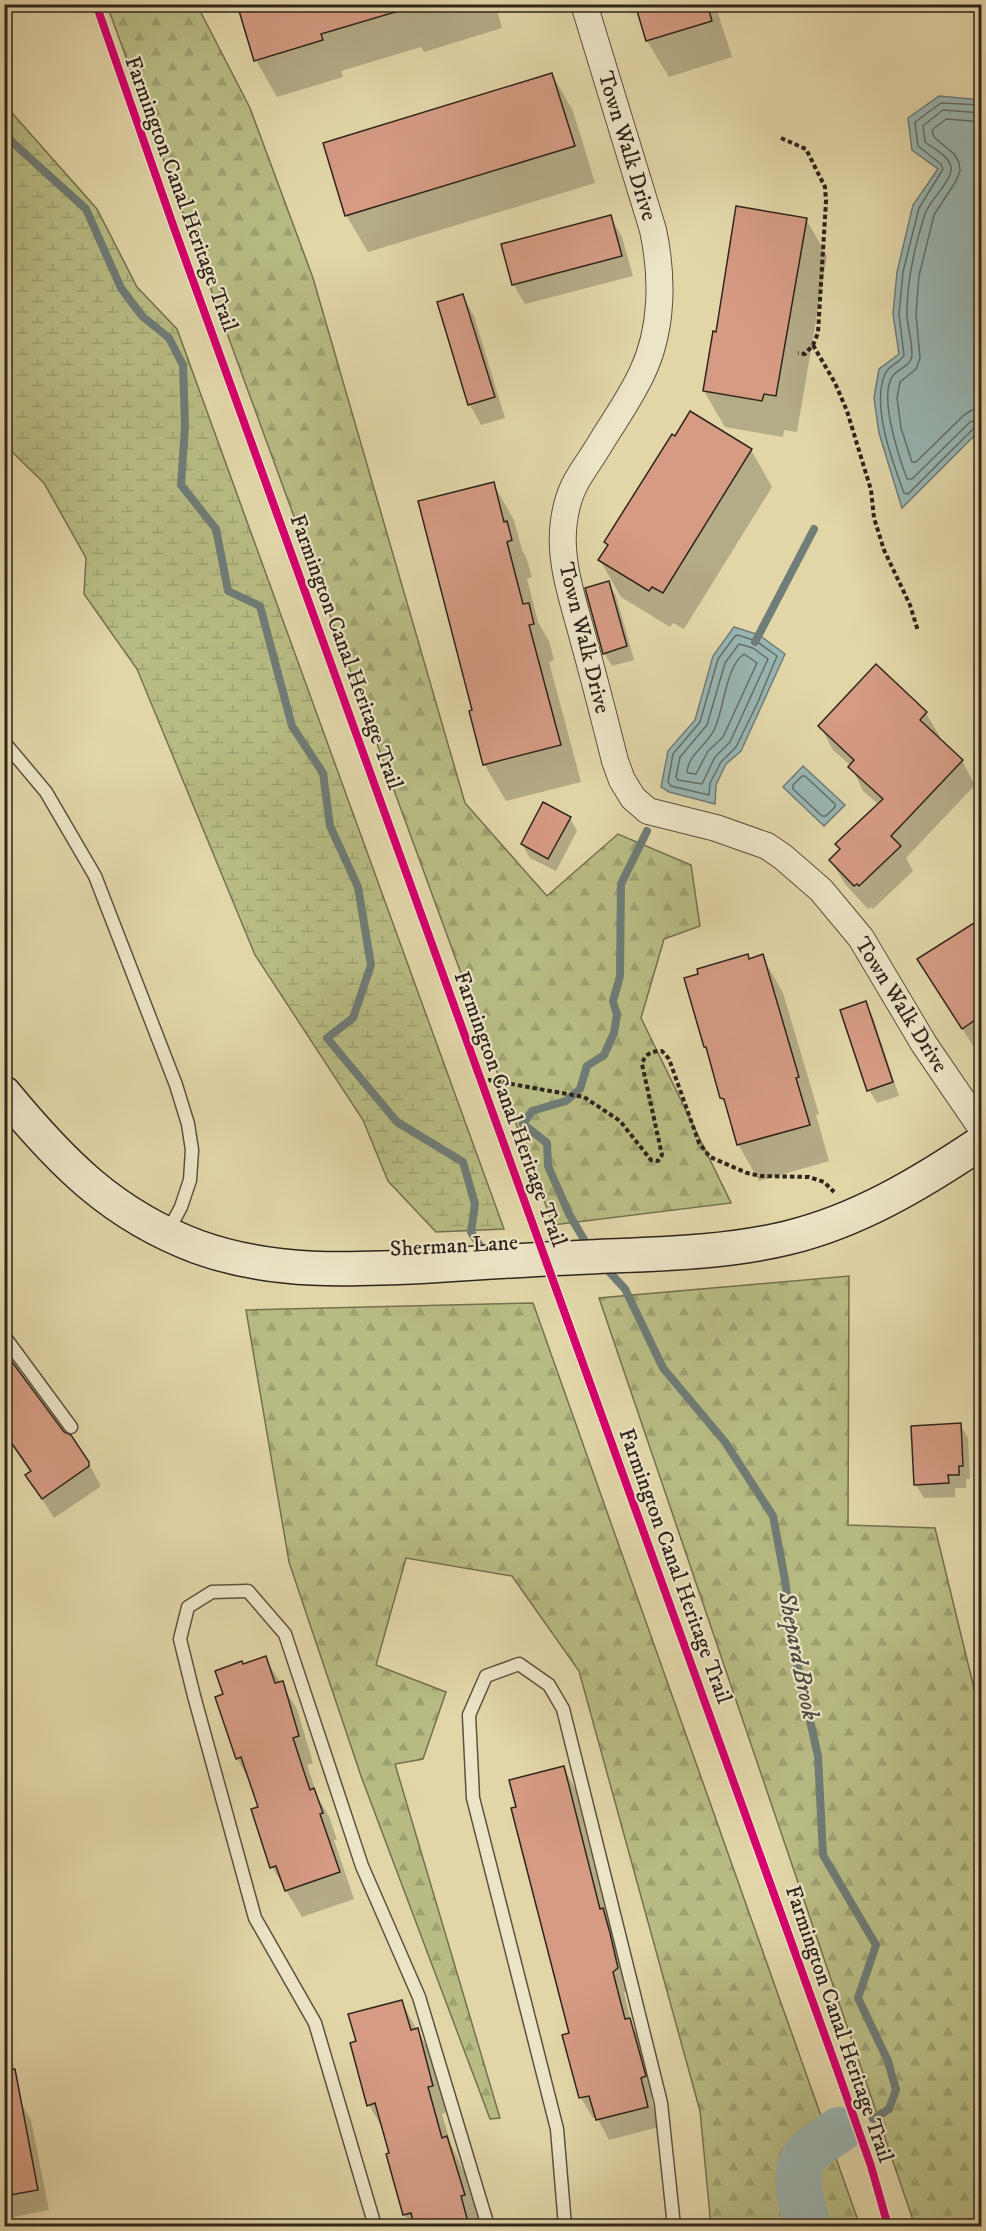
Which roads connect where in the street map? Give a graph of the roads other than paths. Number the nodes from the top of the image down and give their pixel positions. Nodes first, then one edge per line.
1 (584, 4) edge
2 (4, 742) edge
3 (4, 1092) edge
4 (981, 1129) edge
5 (981, 1142) edge
6 (166, 1234) junction
7 (4, 1336) edge
8 (71, 1427) dead end
9 (375, 2226) edge
10 (488, 2226) edge
11 (565, 2226) edge
12 (674, 2226) edge

1 - 4 street, Town Walk Drive
2 - 6 lane
3 - 6 street, Sherman Lane
5 - 6 street, Sherman Lane
7 - 8 lane
9 - 10 lane
11 - 12 lane

